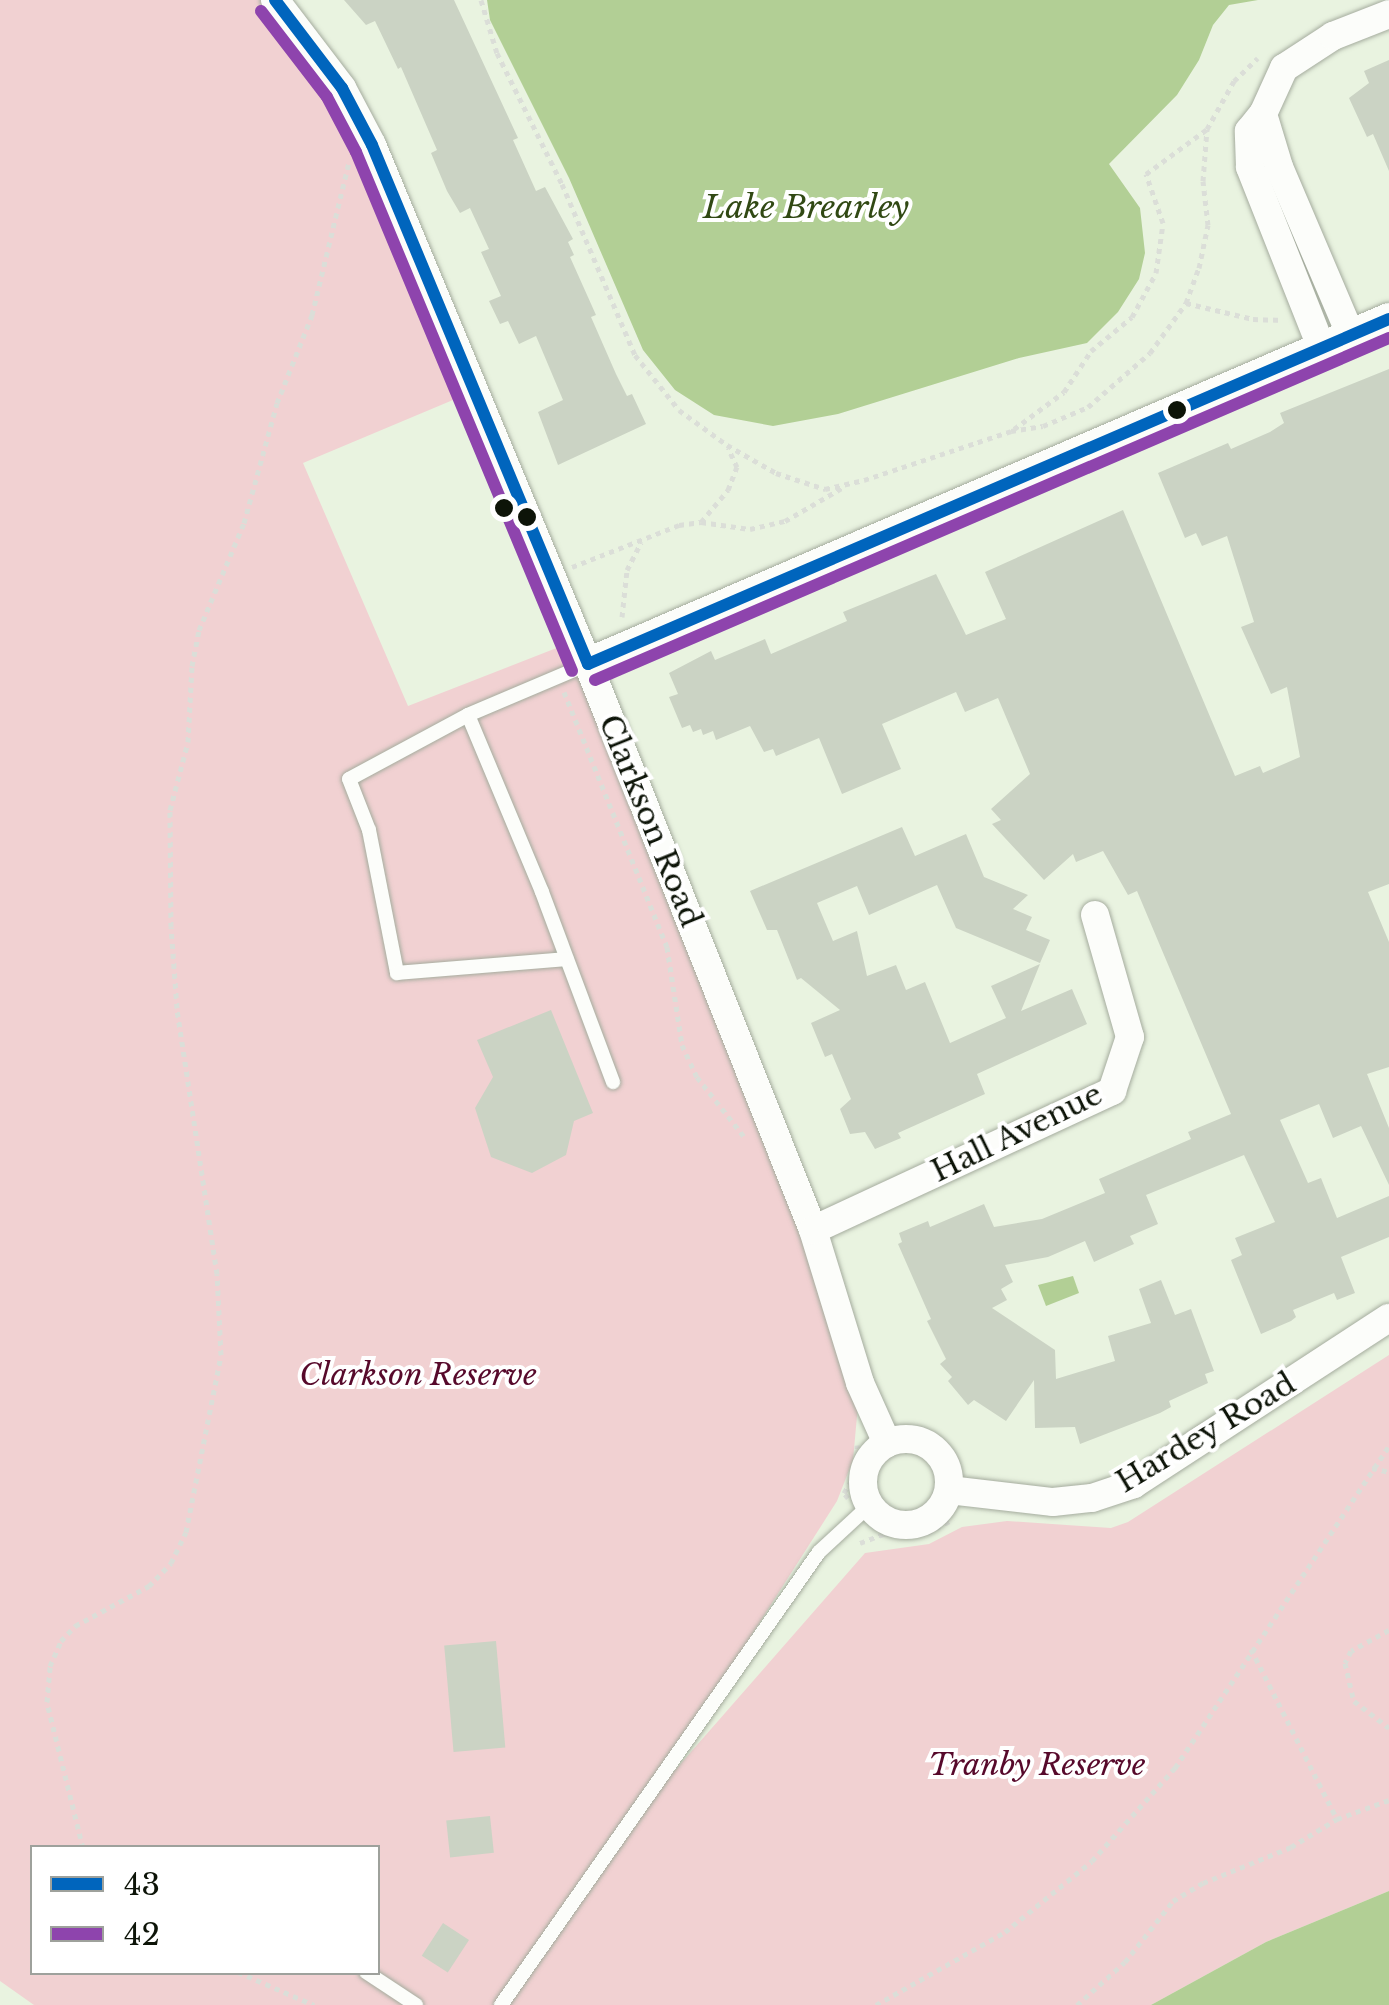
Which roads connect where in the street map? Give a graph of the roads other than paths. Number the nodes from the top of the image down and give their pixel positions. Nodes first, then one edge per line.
1 (275, 0) edge
2 (1389, 14) edge
3 (1264, 114) junction
4 (1389, 319) edge
5 (1328, 335) junction
6 (574, 670) junction
7 (468, 715) junction
8 (1094, 915) dead end
9 (566, 959) junction
10 (613, 1082) dead end
11 (813, 1230) junction
12 (1389, 1318) edge
13 (887, 1443) junction
14 (949, 1490) junction
15 (864, 1509) junction
16 (371, 1975) edge
17 (416, 2005) edge
18 (501, 2005) edge

1 - 6 street, Clarkson Road
2 - 3 street
3 - 5 street
3 - 5 street
4 - 5 street
5 - 6 street
6 - 7 lane
6 - 11 street, Clarkson Road
7 - 9 lane
7 - 9 lane
8 - 11 street, Hall Avenue
9 - 10 lane
11 - 13 street, Clarkson Road
12 - 14 street, Hardey Road
13 - 14 street
13 - 15 street
14 - 15 street
15 - 18 lane
16 - 17 lane

